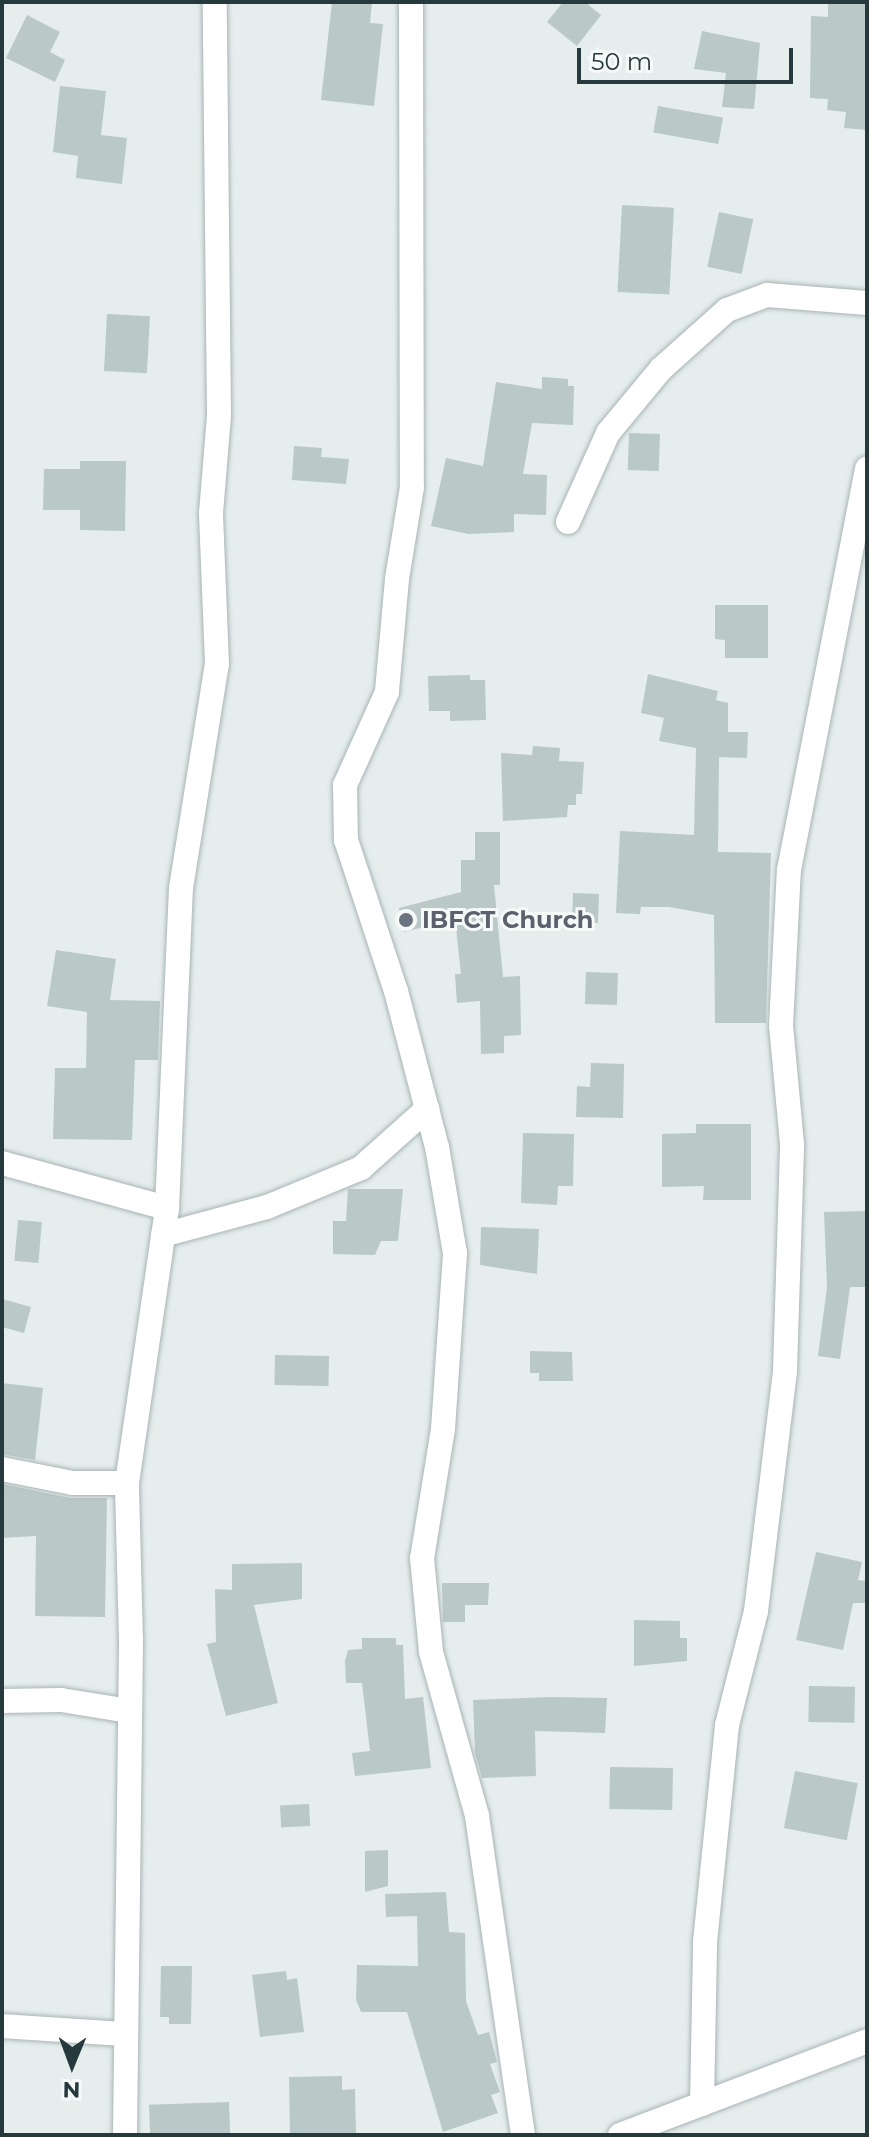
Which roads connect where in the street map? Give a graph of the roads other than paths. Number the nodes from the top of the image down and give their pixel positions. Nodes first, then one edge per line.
1 (215, 2) edge
2 (411, 2) edge
3 (867, 303) edge
4 (867, 468) edge
5 (568, 522) dead end
6 (427, 1109) junction
7 (2, 1163) edge
8 (167, 1208) junction
9 (163, 1235) junction
10 (2, 1469) edge
11 (127, 1483) junction
12 (2, 1701) edge
13 (130, 1711) junction
14 (2, 2026) edge
15 (123, 2034) junction
16 (867, 2041) edge
17 (702, 2104) junction
18 (125, 2135) edge
19 (523, 2135) edge
20 (620, 2135) edge

1 - 8 street
2 - 6 street
3 - 5 street
4 - 17 street
6 - 9 street
6 - 19 street
7 - 8 street
8 - 9 street
9 - 11 street
10 - 11 street
11 - 13 street
12 - 13 street
13 - 15 street
14 - 15 street
15 - 18 street
16 - 17 street
17 - 20 street

